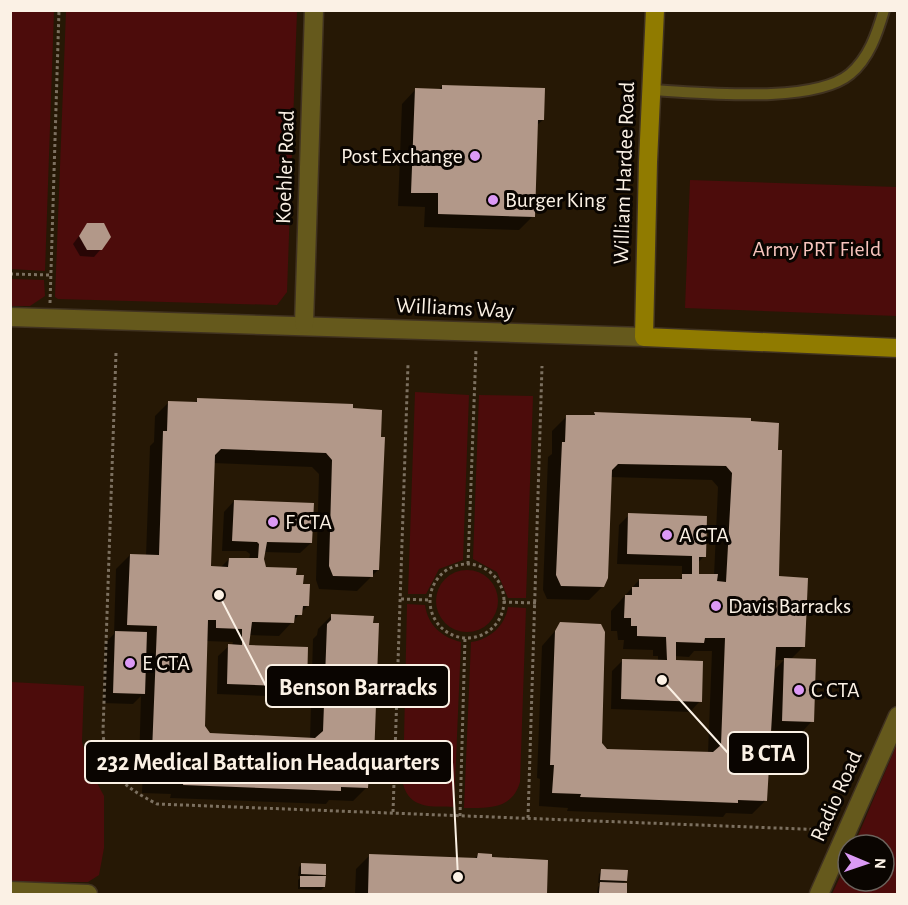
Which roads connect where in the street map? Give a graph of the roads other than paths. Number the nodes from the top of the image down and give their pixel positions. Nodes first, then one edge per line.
1 (314, 10) edge
2 (655, 10) edge
3 (884, 10) edge
4 (651, 90) junction
5 (10, 317) edge
6 (304, 324) junction
7 (644, 337) junction
8 (897, 348) edge
9 (897, 716) edge
10 (10, 891) edge
11 (88, 894) edge
12 (819, 894) edge

1 - 6 street, Koehler Road
2 - 4 street, William Hardee Road
3 - 4 lane
4 - 7 street, William Hardee Road
5 - 6 street, Williams Way
6 - 7 street, Williams Way
7 - 8 street, Williams Way
9 - 12 street, Radio Road
10 - 11 street

